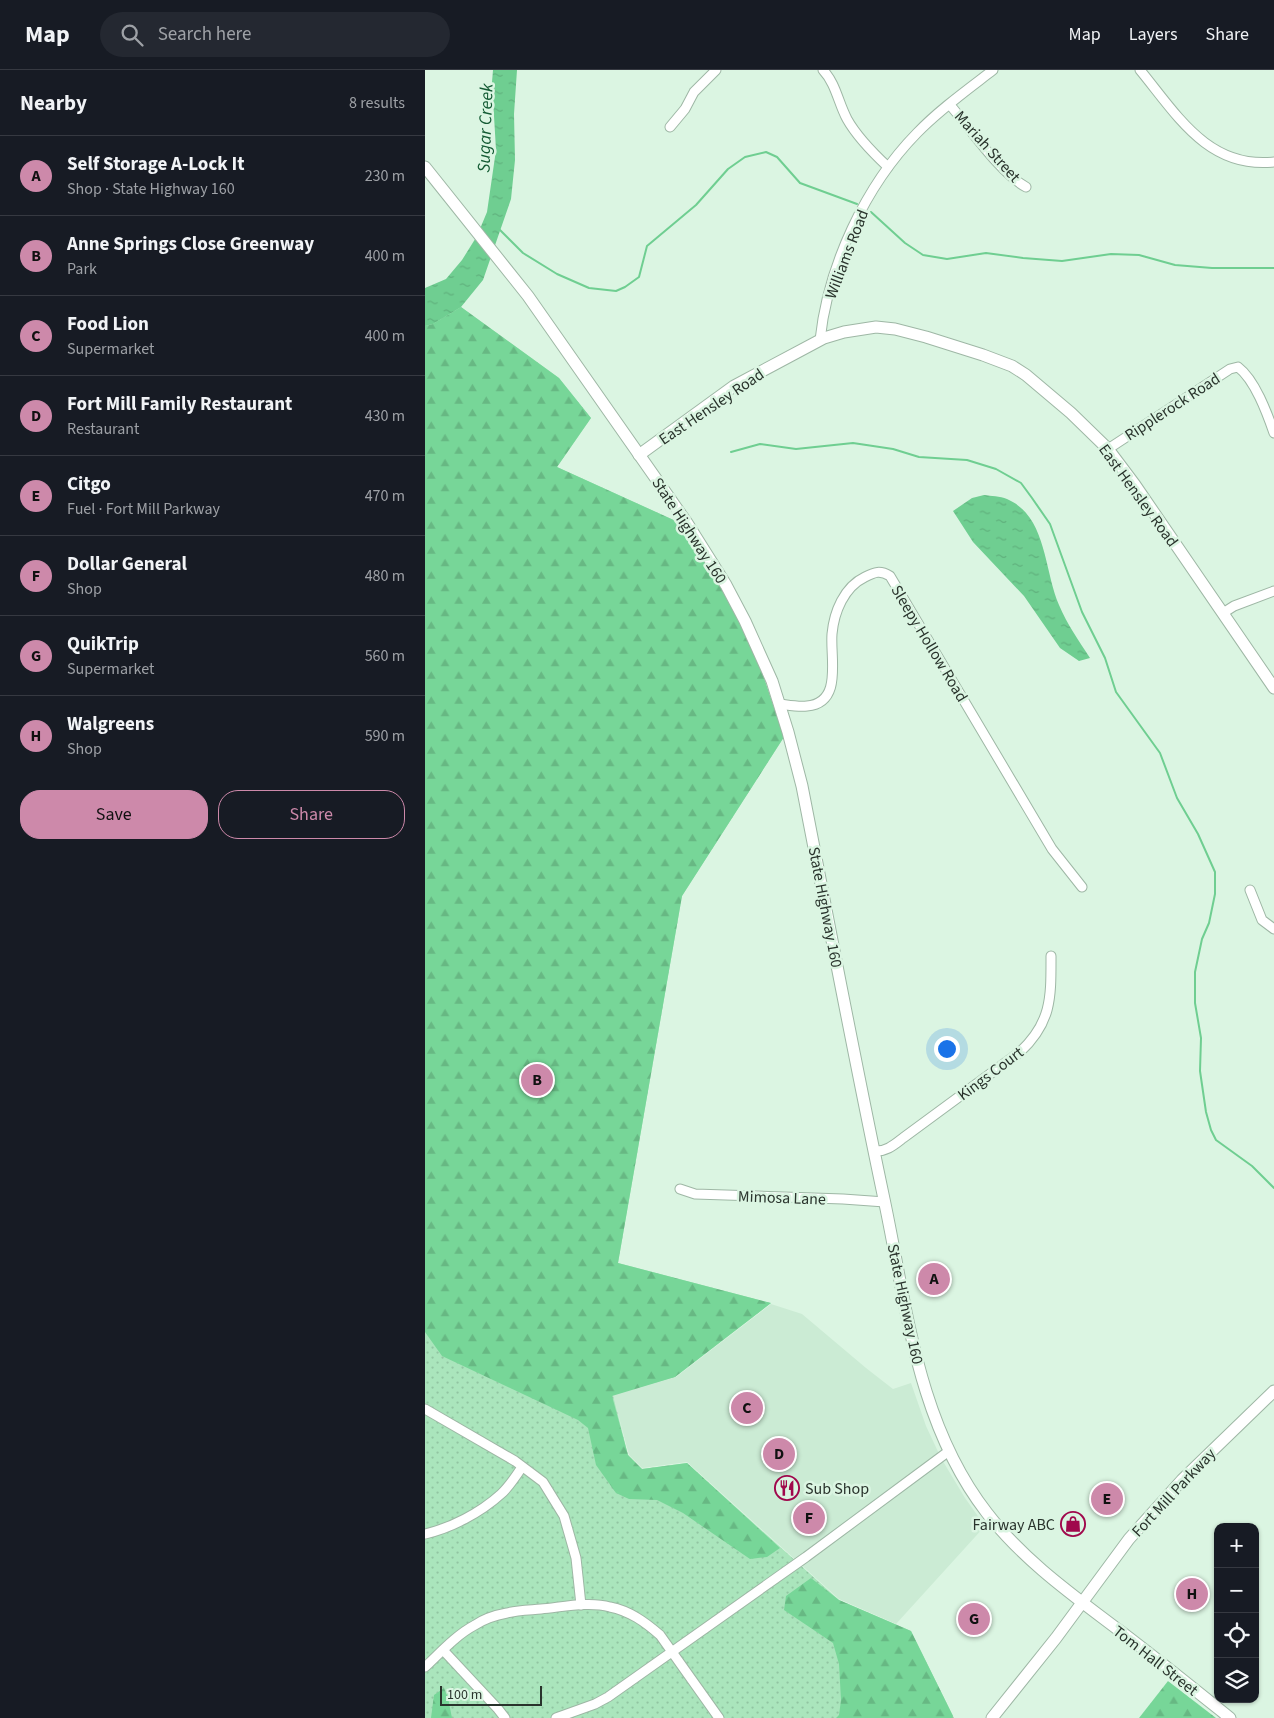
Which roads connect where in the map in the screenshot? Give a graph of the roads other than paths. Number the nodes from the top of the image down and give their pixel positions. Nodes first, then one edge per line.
1 (716, 70) edge
2 (823, 70) edge
3 (993, 70) edge
4 (1140, 70) edge
5 (950, 105) junction
6 (670, 127) dead end
7 (1274, 162) edge
8 (425, 167) edge
9 (887, 167) junction
10 (1027, 187) dead end
11 (820, 340) junction
12 (1274, 433) edge
13 (1108, 449) junction
14 (639, 454) junction
15 (1274, 591) edge
16 (1223, 613) junction
17 (1274, 688) edge
18 (780, 704) junction
19 (1082, 887) dead end
20 (1250, 890) dead end
21 (1274, 929) edge
22 (1051, 956) dead end
23 (874, 1151) junction
24 (680, 1189) dead end
25 (885, 1202) junction
26 (1274, 1391) edge
27 (425, 1410) edge
28 (949, 1451) junction
29 (522, 1467) junction
30 (425, 1534) edge
31 (1082, 1602) junction
32 (581, 1605) junction
33 (443, 1650) junction
34 (671, 1651) junction
35 (425, 1667) edge
36 (505, 1718) edge
37 (556, 1718) edge
38 (719, 1718) edge
39 (992, 1718) edge
40 (1230, 1718) edge

1 - 6 street
2 - 9 street
3 - 5 street, Williams Road
4 - 7 street
5 - 9 street, Williams Road
5 - 10 street, Mariah Street
8 - 14 main road, State Highway 160
9 - 11 street, Williams Road
11 - 13 main road, East Hensley Road
11 - 14 main road, East Hensley Road
12 - 13 street, Ripplerock Road
13 - 16 main road, East Hensley Road
14 - 18 main road, State Highway 160
15 - 16 street
16 - 17 main road, East Hensley Road
18 - 19 street, Sleepy Hollow Road
18 - 23 main road, State Highway 160
20 - 21 street
22 - 23 street, Kings Court
23 - 25 main road, State Highway 160
24 - 25 street, Mimosa Lane
25 - 28 main road, State Highway 160
26 - 31 main road, Fort Mill Parkway
27 - 29 street
28 - 31 main road, State Highway 160
28 - 34 street
29 - 30 street
29 - 32 street
31 - 39 main road, Fort Mill Parkway
31 - 40 main road, Tom Hall Street
32 - 33 street
32 - 34 street
33 - 35 street
33 - 36 street
34 - 37 street
34 - 38 street

